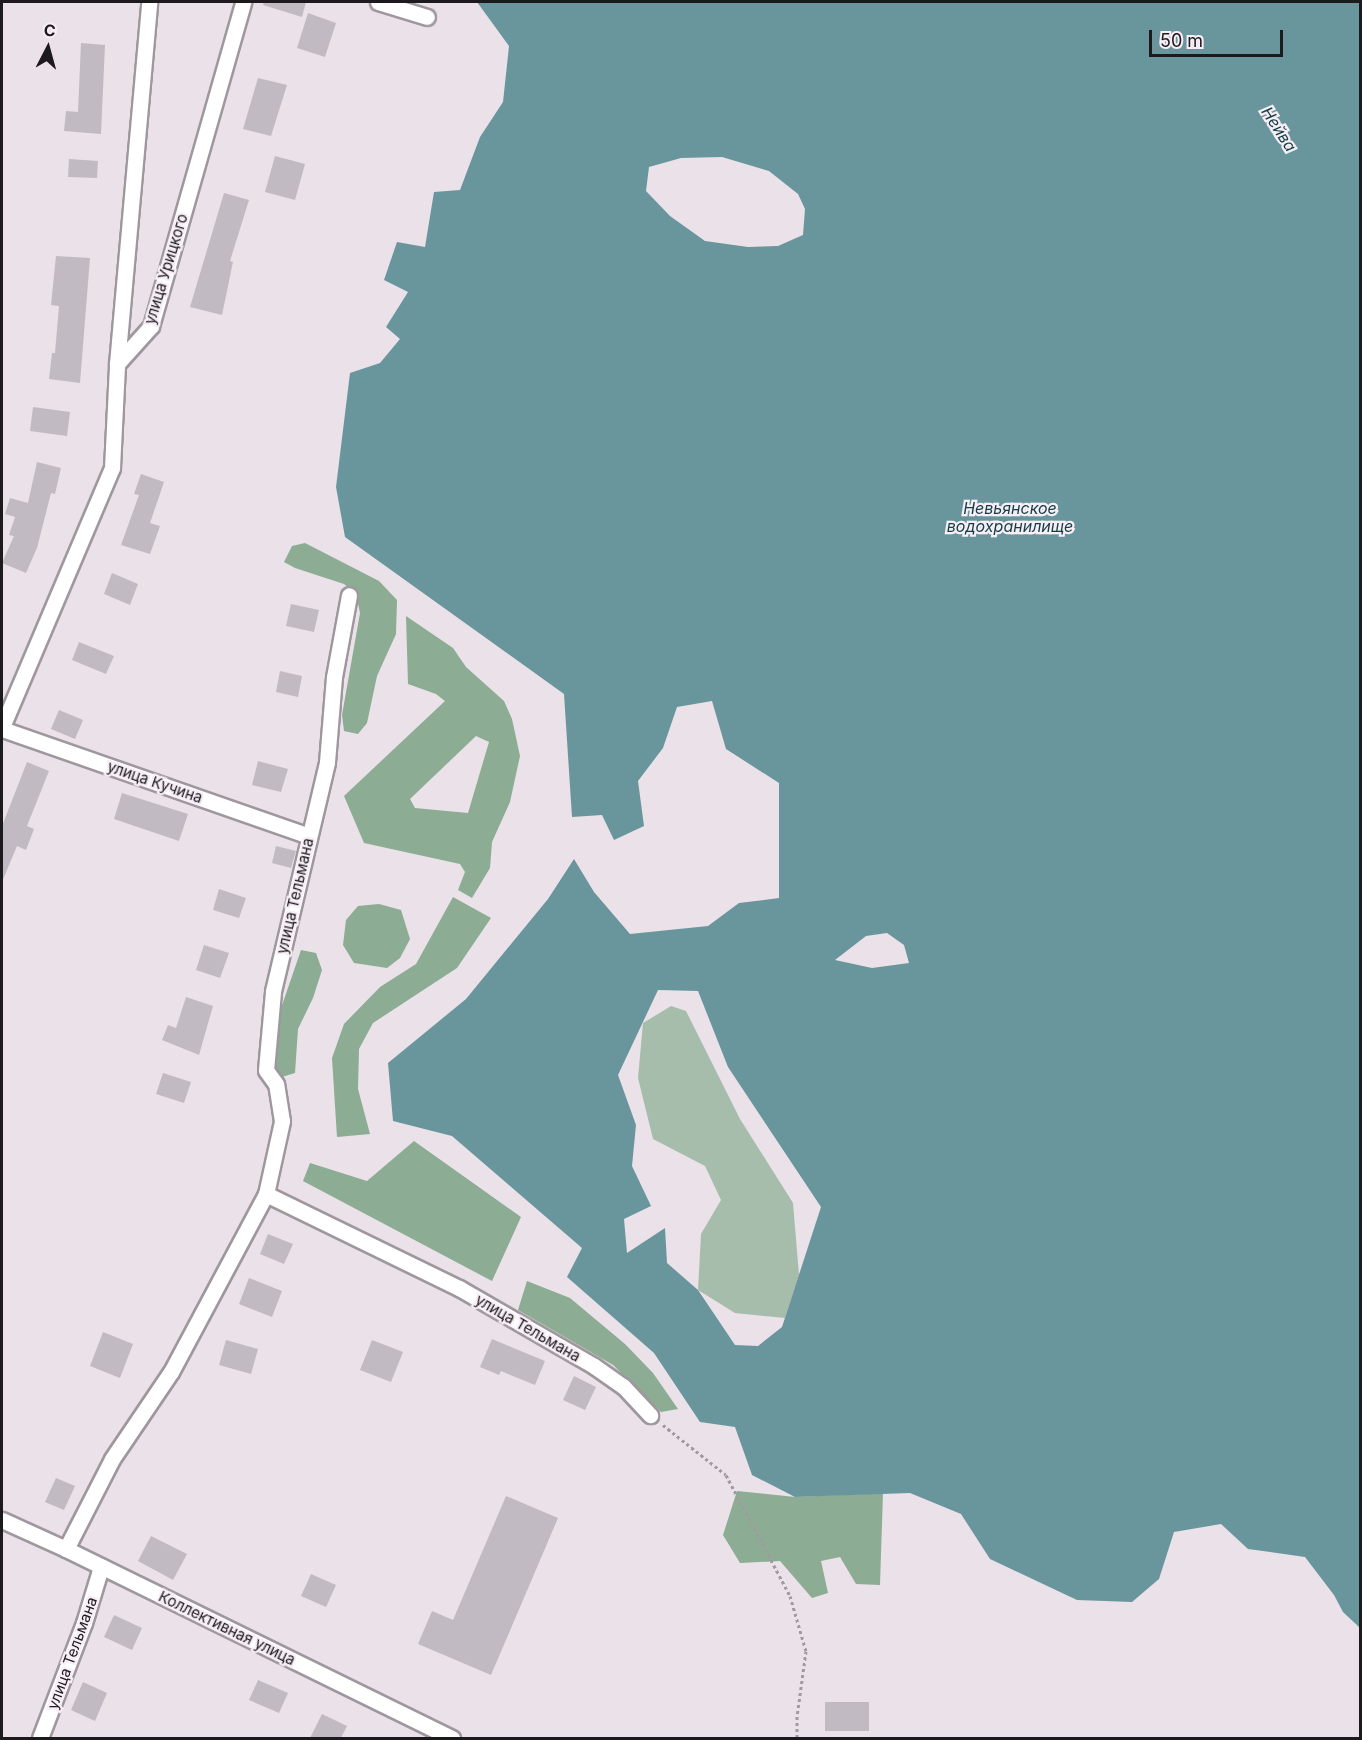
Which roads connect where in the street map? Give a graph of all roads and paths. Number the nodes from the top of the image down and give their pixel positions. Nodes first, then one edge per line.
1 (149, 2) edge
2 (243, 2) edge
3 (378, 2) edge
4 (427, 17) dead end
5 (117, 364) junction
6 (349, 594) dead end
7 (2, 728) edge
8 (309, 836) junction
9 (266, 1194) junction
10 (650, 1415) joint
11 (2, 1520) edge
12 (66, 1549) junction
13 (101, 1567) junction
14 (40, 1738) edge
15 (452, 1738) edge
16 (797, 1738) edge

1 - 5 street
2 - 5 street, улица Урицкого
3 - 4 street
5 - 7 street
6 - 8 street, улица Тельмана
7 - 8 street, улица Кучина
8 - 9 street, улица Тельмана
9 - 10 street, улица Тельмана
9 - 12 street, улица Тельмана
10 - 16 path
11 - 12 street, Коллективная улица
12 - 13 street, Коллективная улица
13 - 14 street, улица Тельмана
13 - 15 street, Коллективная улица

